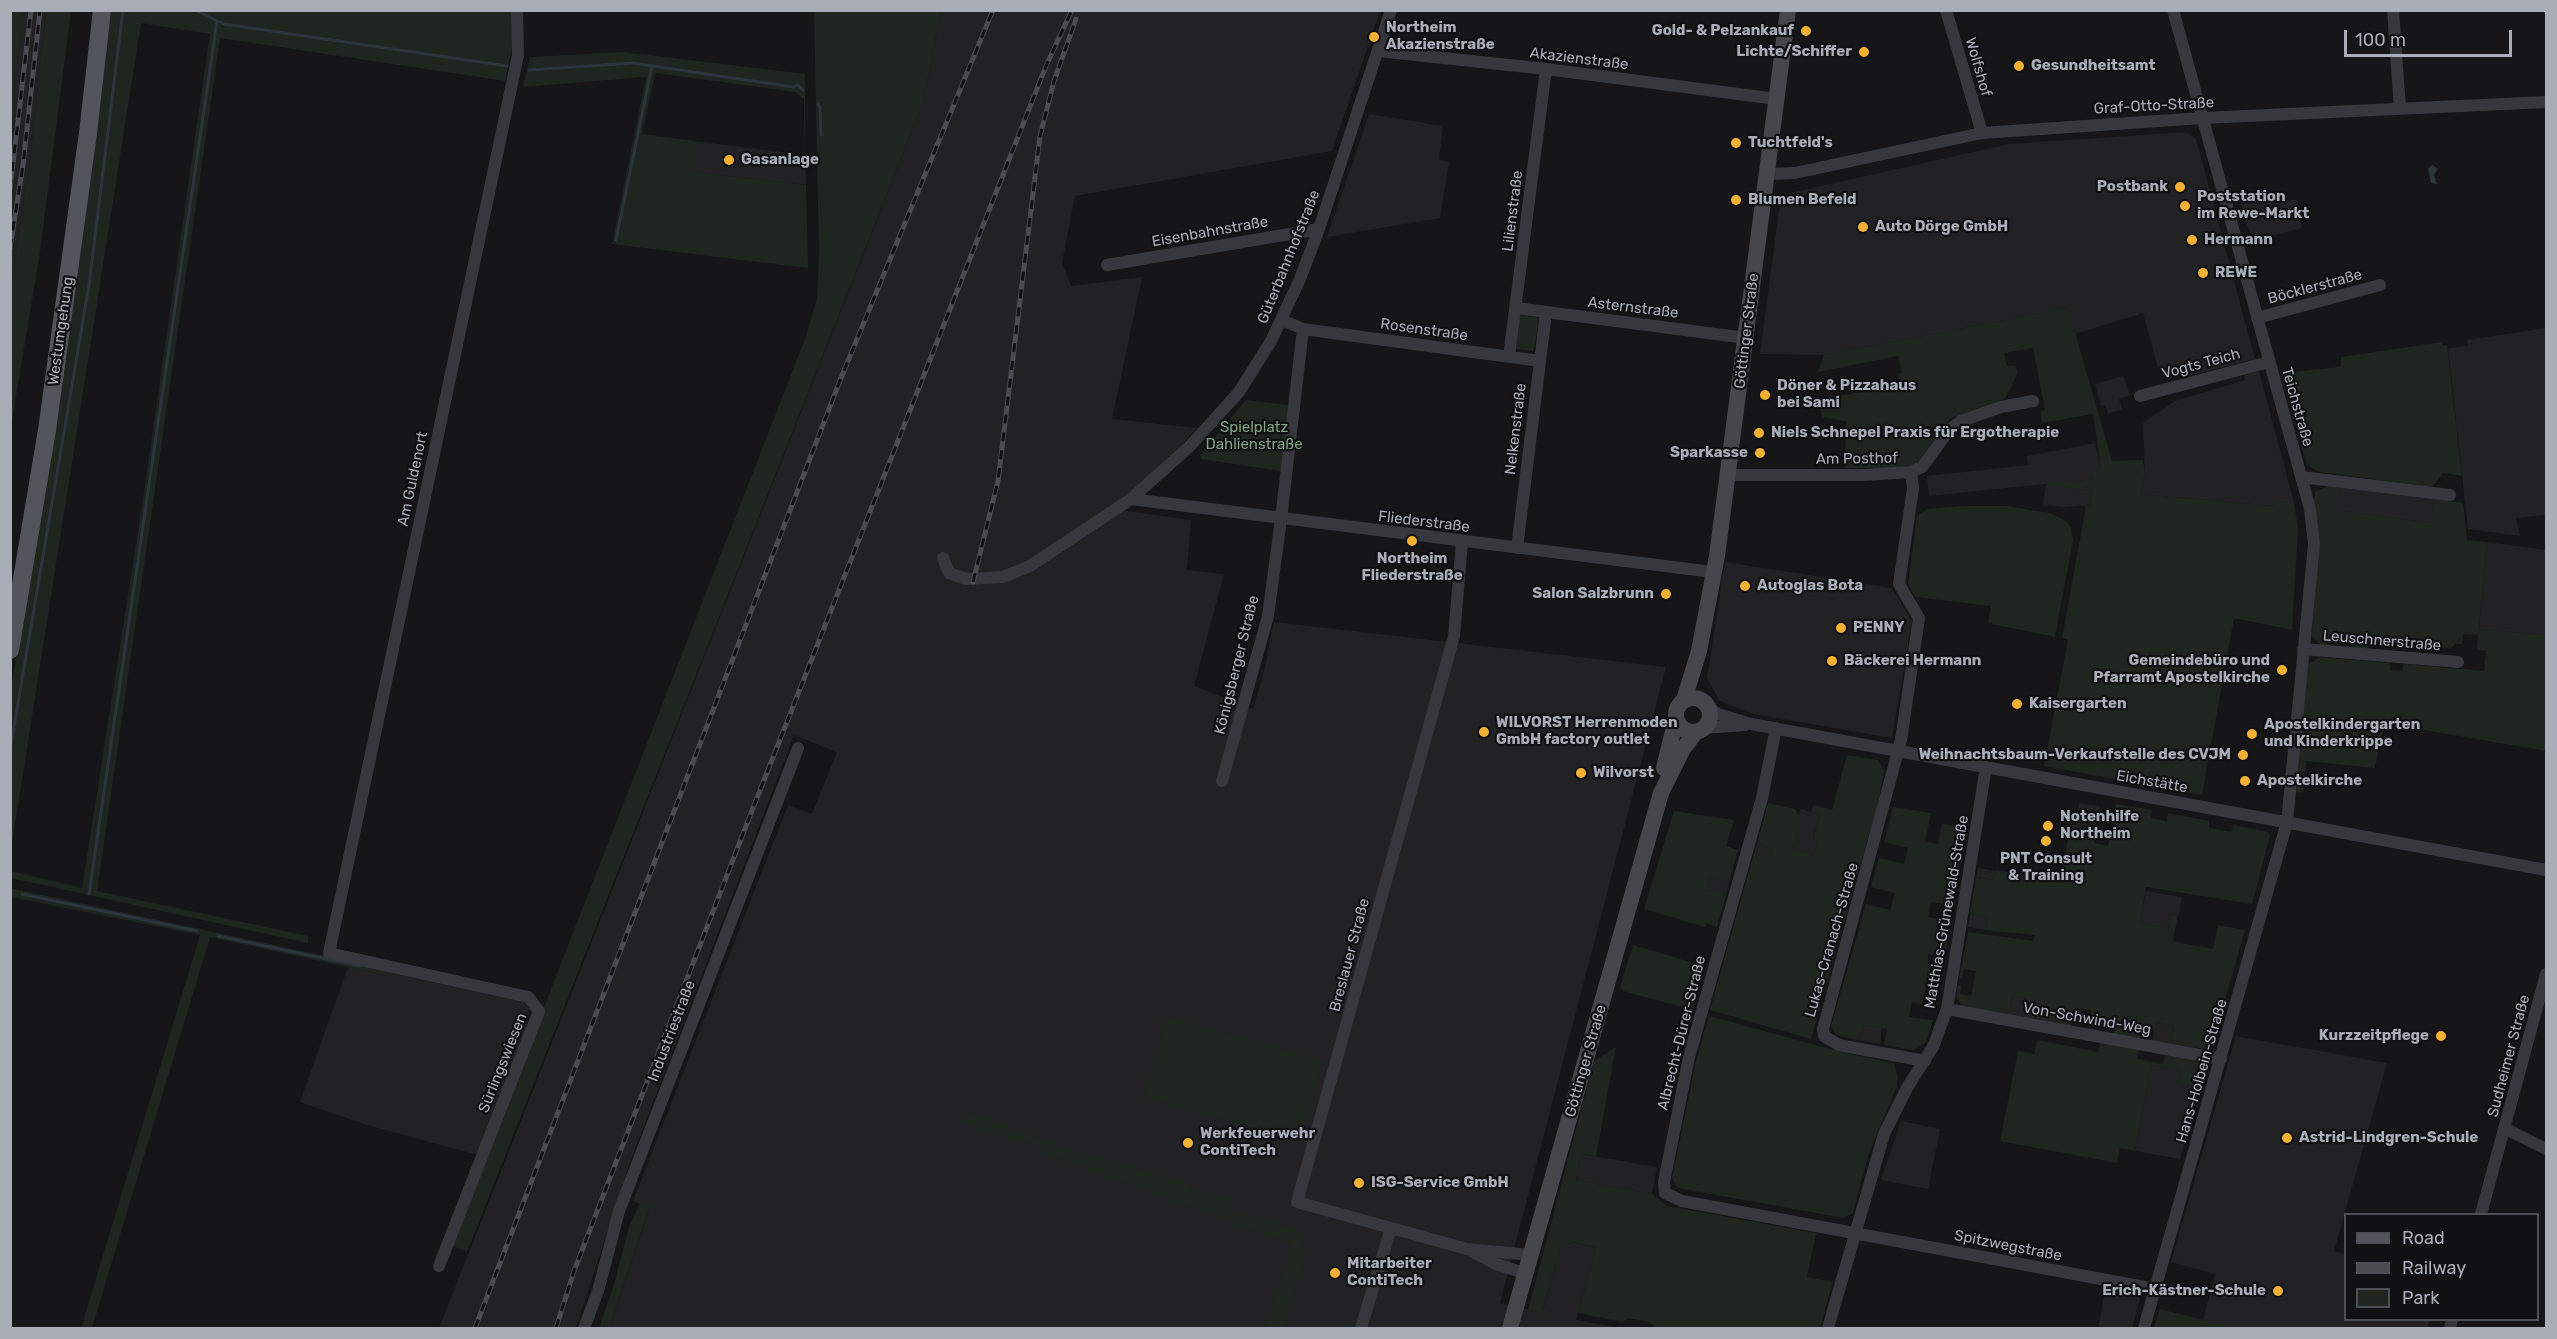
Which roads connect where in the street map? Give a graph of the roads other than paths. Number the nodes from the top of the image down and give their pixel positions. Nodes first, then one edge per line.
1 (102, 10) edge
2 (516, 10) edge
3 (1390, 10) edge
4 (1788, 10) edge
5 (1946, 10) edge
6 (2173, 10) edge
7 (2393, 10) edge
8 (1378, 51) junction
9 (1546, 69) junction
10 (1777, 99) junction
11 (2547, 102) edge
12 (2400, 109) junction
13 (2203, 118) junction
14 (1982, 133) junction
15 (1767, 174) junction
16 (1319, 228) junction
17 (1107, 265) dead end
18 (2380, 285) dead end
19 (1516, 308) junction
20 (1546, 313) junction
21 (2257, 318) junction
22 (1282, 320) junction
23 (1304, 329) junction
24 (1746, 338) junction
25 (1509, 357) junction
26 (1540, 361) junction
27 (2269, 362) junction
28 (2140, 396) dead end
29 (2033, 401) dead end
30 (1911, 472) junction
31 (1728, 475) junction
32 (2301, 477) junction
33 (2450, 495) dead end
34 (1131, 499) junction
35 (1281, 519) junction
36 (1462, 542) junction
37 (1516, 548) junction
38 (943, 558) dead end
39 (1713, 572) junction
40 (2303, 649) junction
41 (10, 650) edge
42 (1699, 651) junction
43 (2458, 662) dead end
44 (1684, 700) junction
45 (1706, 704) junction
46 (1676, 719) junction
47 (1751, 724) junction
48 (1776, 728) junction
49 (1700, 730) junction
50 (798, 748) dead end
51 (1897, 751) junction
52 (1986, 766) junction
53 (1221, 781) dead end
54 (1661, 793) junction
55 (2287, 822) junction
56 (2547, 870) edge
57 (329, 953) joint
58 (2547, 974) edge
59 (1947, 1009) junction
60 (2221, 1059) junction
61 (1924, 1061) junction
62 (2504, 1128) junction
63 (2547, 1149) edge
64 (2482, 1213) edge
65 (1390, 1228) junction
66 (1855, 1233) junction
67 (1467, 1249) junction
68 (1530, 1255) junction
69 (439, 1266) dead end
70 (1524, 1273) junction
71 (2155, 1289) junction
72 (584, 1329) edge
73 (1360, 1329) edge
74 (1510, 1329) edge
75 (1828, 1329) edge
76 (2144, 1329) edge

1 - 41 main road, Westumgehung
2 - 57 street, Am Guldenort
3 - 8 street, Güterbahnhofstraße
4 - 10 main road, Göttinger Straße
5 - 14 street, Wolfshof
6 - 13 street, Teichstraße
7 - 12 street
8 - 9 street, Akazienstraße
8 - 16 street, Güterbahnhofstraße
9 - 10 street, Akazienstraße
9 - 19 street, Lilienstraße
10 - 15 main road, Göttinger Straße
11 - 12 street, Graf-Otto-Straße
12 - 13 street, Graf-Otto-Straße
13 - 14 street, Graf-Otto-Straße
13 - 21 street, Teichstraße
14 - 15 street, Graf-Otto-Straße
15 - 24 main road, Göttinger Straße
16 - 17 street, Eisenbahnstraße
16 - 22 street, Güterbahnhofstraße
18 - 21 street, Böcklerstraße
19 - 20 street, Asternstraße
19 - 25 street, Lilienstraße
20 - 24 street, Asternstraße
20 - 26 street, Nelkenstraße
21 - 27 street, Teichstraße
22 - 23 street, Rosenstraße
22 - 34 street, Güterbahnhofstraße
23 - 25 street, Rosenstraße
23 - 35 street, Königsberger Straße
24 - 31 main road, Göttinger Straße
25 - 26 street, Rosenstraße
26 - 37 street, Nelkenstraße
27 - 28 street, Vogts Teich
27 - 32 street, Teichstraße
29 - 30 street, Am Posthof
30 - 31 street, Am Posthof
30 - 51 street
31 - 39 main road, Göttinger Straße
32 - 33 street
32 - 40 street, Teichstraße
34 - 35 street, Fliederstraße
34 - 38 street, Güterbahnhofstraße
35 - 36 street, Fliederstraße
35 - 53 street, Königsberger Straße
36 - 37 street, Fliederstraße
36 - 65 street, Breslauer Straße
37 - 39 street, Fliederstraße
39 - 42 main road, Göttinger Straße
40 - 43 street, Leuschnerstraße
40 - 55 street, Teichstraße
42 - 44 main road, Göttinger Straße
42 - 45 main road, Göttinger Straße
44 - 45 main road
44 - 46 main road, Göttinger Straße
45 - 47 street, Eichstätte
45 - 49 main road, Göttinger Straße
46 - 49 main road
46 - 54 main road, Göttinger Straße
47 - 48 street, Eichstätte
47 - 49 street, Eichstätte
48 - 51 street, Eichstätte
48 - 66 street, Albrecht-Dürer-Straße
49 - 54 main road, Göttinger Straße
50 - 72 street, Industriestraße
51 - 52 street, Eichstätte
51 - 61 street, Lukas-Cranach-Straße
52 - 55 street, Eichstätte
52 - 59 street, Matthias-Grünewald-Straße
54 - 68 main road, Göttinger Straße
55 - 56 street, Eichstätte
55 - 60 street, Hans-Holbein-Straße
57 - 69 street, Sürlingswiesen
58 - 62 street, Sudheimer Straße
59 - 60 street, Von-Schwind-Weg
59 - 61 street, Matthias-Grünewald-Straße
60 - 71 street, Hans-Holbein-Straße
61 - 66 street, Matthias-Grünewald-Straße
62 - 63 street
62 - 64 street, Sudheimer Straße
65 - 67 street, Breslauer Straße
65 - 73 street
66 - 71 street, Spitzwegstraße
66 - 75 street, Matthias-Grünewald-Straße
67 - 68 street, Breslauer Straße
67 - 70 street, Breslauer Straße
68 - 70 main road, Göttinger Straße
70 - 74 main road, Göttinger Straße
71 - 76 street, Hans-Holbein-Straße

